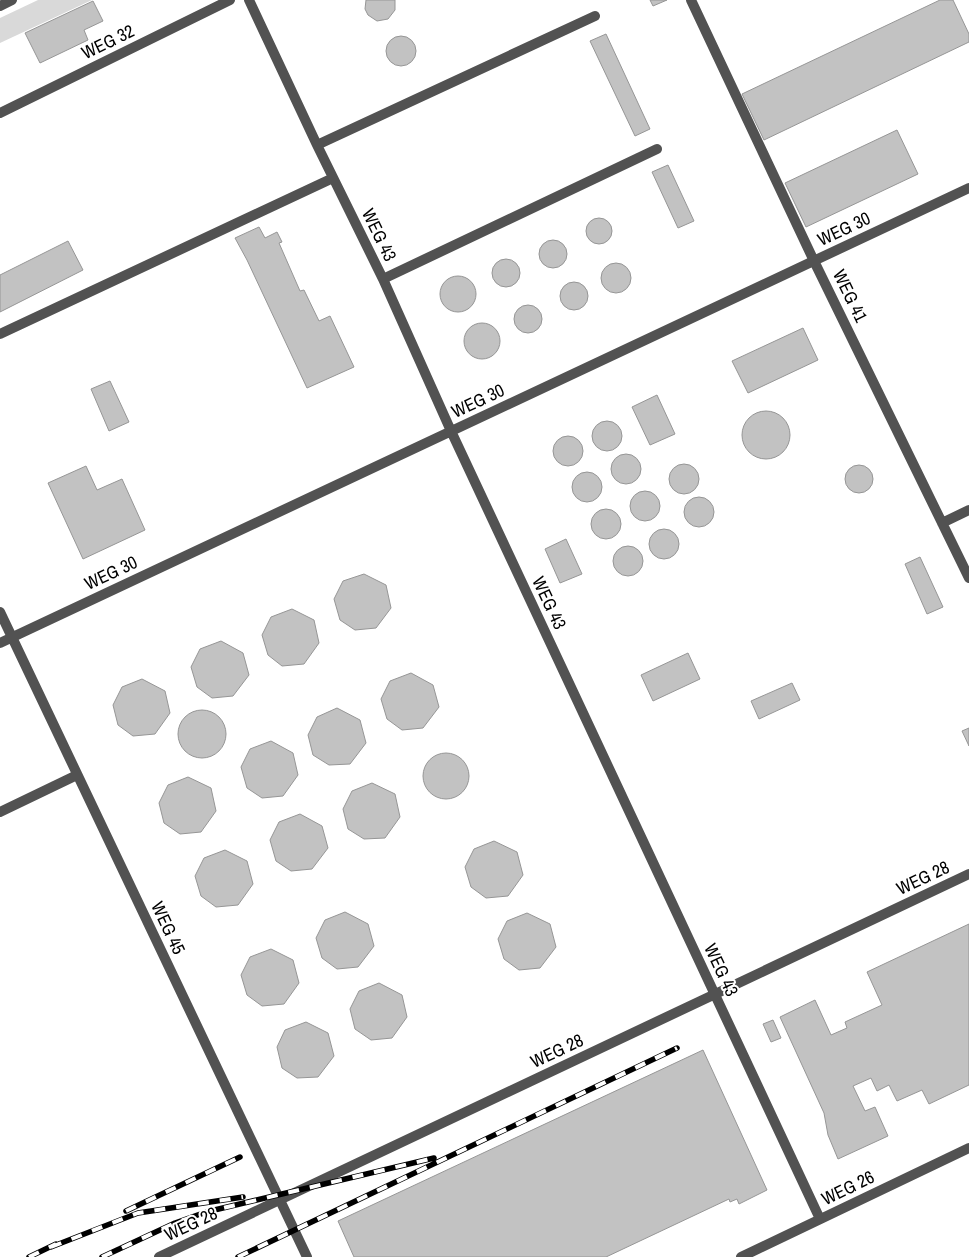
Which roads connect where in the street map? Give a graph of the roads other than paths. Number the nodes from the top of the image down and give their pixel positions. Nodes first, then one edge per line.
1 (12, 0) edge
2 (230, 0) edge
3 (249, 0) edge
4 (691, 0) edge
5 (0, 6) edge
6 (595, 16) dead end
7 (0, 113) edge
8 (317, 145) junction
9 (657, 149) dead end
10 (333, 178) junction
11 (969, 188) edge
12 (814, 261) junction
13 (382, 279) junction
14 (0, 334) edge
15 (451, 431) junction
16 (969, 510) edge
17 (942, 522) junction
18 (969, 578) edge
19 (0, 612) edge
20 (12, 637) junction
21 (0, 643) edge
22 (77, 775) junction
23 (0, 812) edge
24 (969, 874) edge
25 (714, 994) junction
26 (969, 1148) edge
27 (280, 1200) junction
28 (820, 1219) junction
29 (159, 1257) edge
30 (307, 1257) edge
31 (741, 1257) edge

1 - 5 street
2 - 7 street, WEG 32
3 - 8 street, WEG 43
4 - 12 street, WEG 41
6 - 8 street
8 - 10 street, WEG 43
9 - 13 street
10 - 13 street, WEG 43
10 - 14 street
11 - 12 street, WEG 30
12 - 15 street, WEG 30
12 - 17 street, WEG 41
13 - 15 street, WEG 43
15 - 20 street, WEG 30
15 - 25 street, WEG 43
16 - 17 street
17 - 18 street, WEG 41
19 - 20 street, WEG 45
20 - 21 street, WEG 30
20 - 22 street, WEG 45
22 - 23 street
22 - 27 street, WEG 45
24 - 25 street, WEG 28
25 - 27 street, WEG 28
25 - 28 street, WEG 43
26 - 28 street, WEG 26
27 - 29 street, WEG 28
27 - 30 street, WEG 45
28 - 31 street, WEG 26

